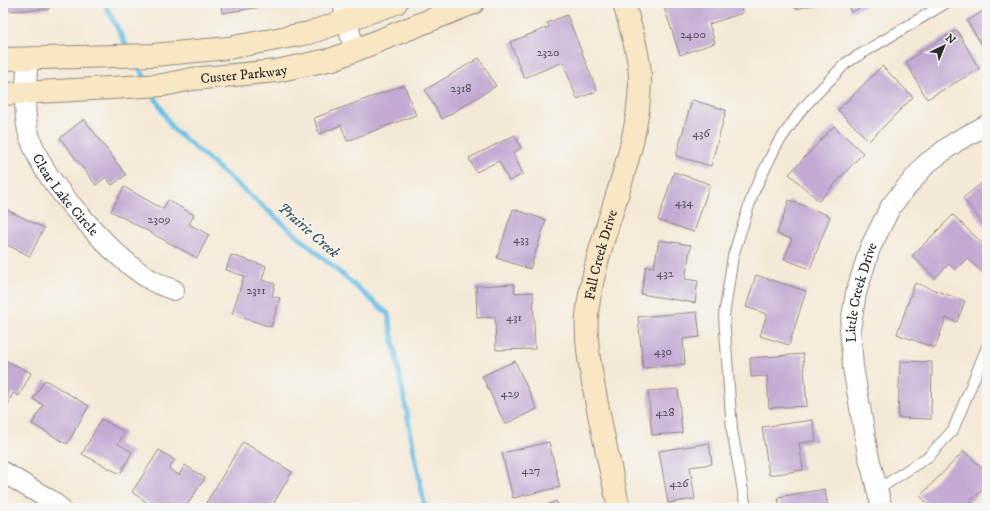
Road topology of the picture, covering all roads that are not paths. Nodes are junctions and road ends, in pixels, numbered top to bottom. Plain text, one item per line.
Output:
1 (396, 3) edge
2 (473, 3) edge
3 (624, 3) edge
4 (946, 3) edge
5 (345, 12) edge
6 (354, 50) junction
7 (3, 59) edge
8 (28, 59) junction
9 (25, 93) junction
10 (3, 94) edge
11 (987, 125) edge
12 (174, 290) dead end
13 (987, 347) edge
14 (3, 472) edge
15 (880, 499) edge
16 (60, 508) edge
17 (619, 508) edge
18 (746, 508) edge

1 - 5 street, Custer Parkway
2 - 6 street, Custer Parkway
3 - 17 street, Fall Creek Drive
4 - 18 lane
5 - 6 street
5 - 8 street, Custer Parkway
6 - 9 street, Custer Parkway
7 - 8 street, Custer Parkway
8 - 9 street, Clear Lake Circle
9 - 10 street, Custer Parkway
9 - 12 street, Clear Lake Circle
11 - 15 street, Little Creek Drive
13 - 15 lane
14 - 16 street

